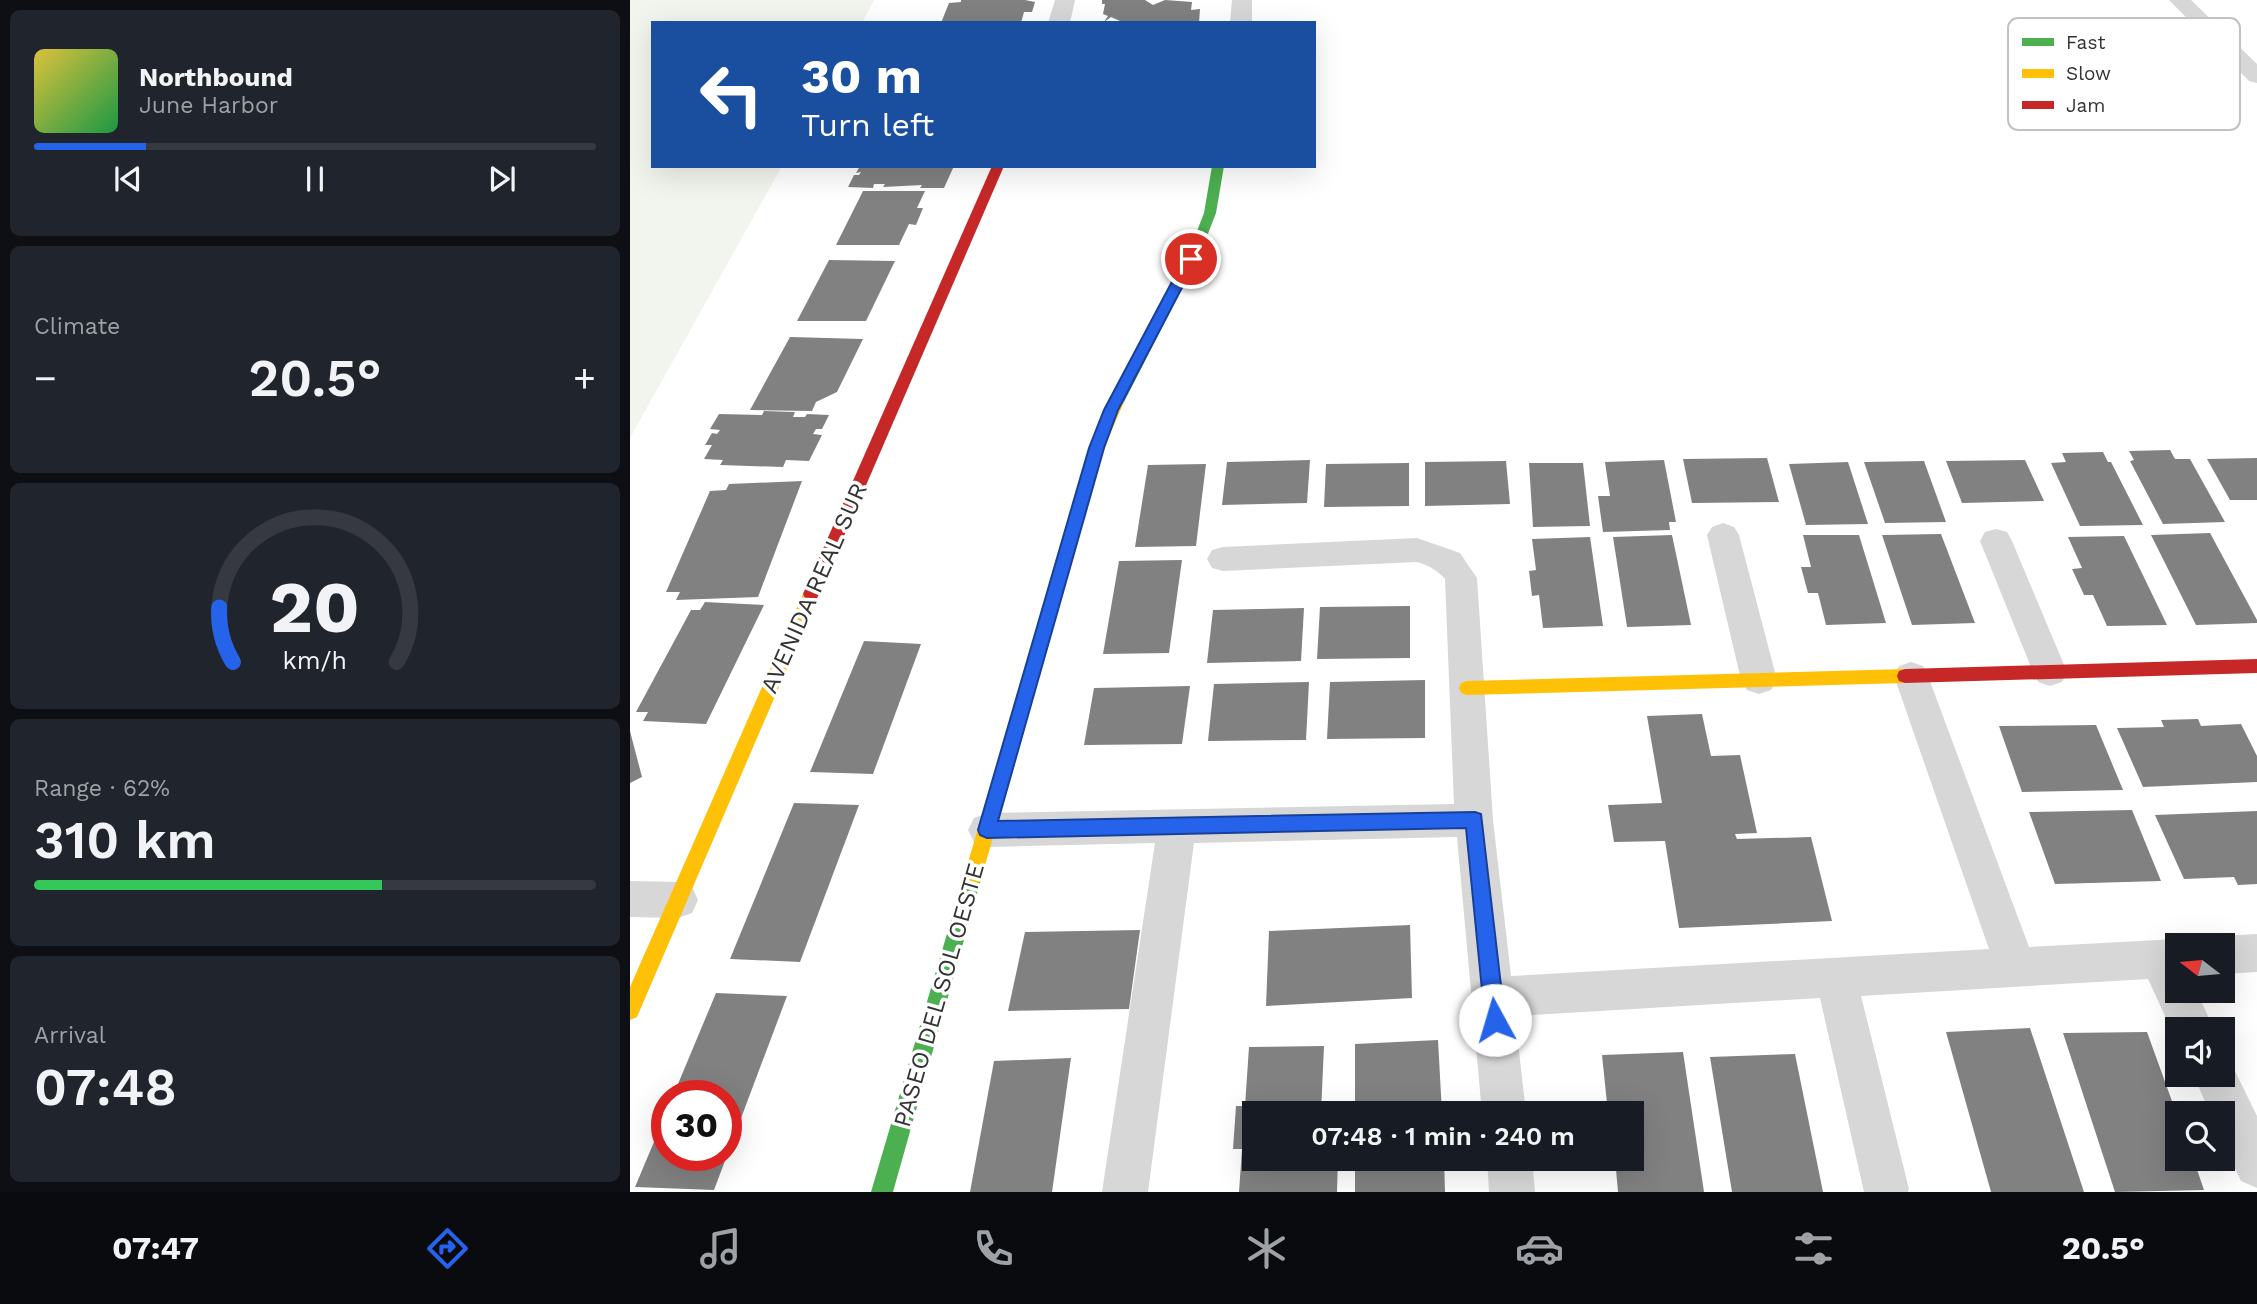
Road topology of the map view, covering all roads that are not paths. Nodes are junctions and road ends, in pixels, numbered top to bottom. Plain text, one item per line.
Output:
1 (1065, 0) edge
2 (1242, 0) edge
3 (2179, 0) edge
4 (2197, 18) edge
5 (1060, 21) edge
6 (1241, 21) edge
7 (2240, 59) edge
8 (2257, 76) edge
9 (997, 168) edge
10 (1218, 168) edge
11 (1723, 535) dead end
12 (1996, 541) dead end
13 (1223, 559) dead end
14 (2257, 666) edge
15 (2050, 672) junction
16 (1911, 676) junction
17 (1759, 680) junction
18 (1467, 688) junction
19 (1475, 820) junction
20 (1177, 827) junction
21 (987, 830) junction
22 (630, 900) edge
23 (678, 900) junction
24 (2257, 953) edge
25 (2235, 954) edge
26 (2165, 958) edge
27 (2016, 967) junction
28 (1836, 977) junction
29 (1492, 997) junction
30 (630, 1010) edge
31 (2220, 1087) edge
32 (1503, 1101) edge
33 (2257, 1165) edge
34 (1510, 1171) edge
35 (1886, 1189) dead end
36 (882, 1192) edge
37 (1125, 1192) edge
38 (1512, 1192) edge

1 - 5 street
2 - 6 street
3 - 4 street
7 - 8 street
9 - 23 street, AVENIDA REAL SUR
10 - 21 street, PASEO DEL SOL OESTE
11 - 17 street
12 - 15 street
13 - 18 street
14 - 15 street
15 - 16 street
16 - 17 street
16 - 27 street
17 - 18 street
18 - 19 street
19 - 20 street
19 - 29 street
20 - 21 street
20 - 37 street
21 - 36 street, PASEO DEL SOL OESTE
22 - 23 street
23 - 30 street, AVENIDA REAL SUR
24 - 25 street
26 - 27 street
27 - 28 street
28 - 29 street
28 - 35 street
29 - 32 street
31 - 33 street
34 - 38 street

